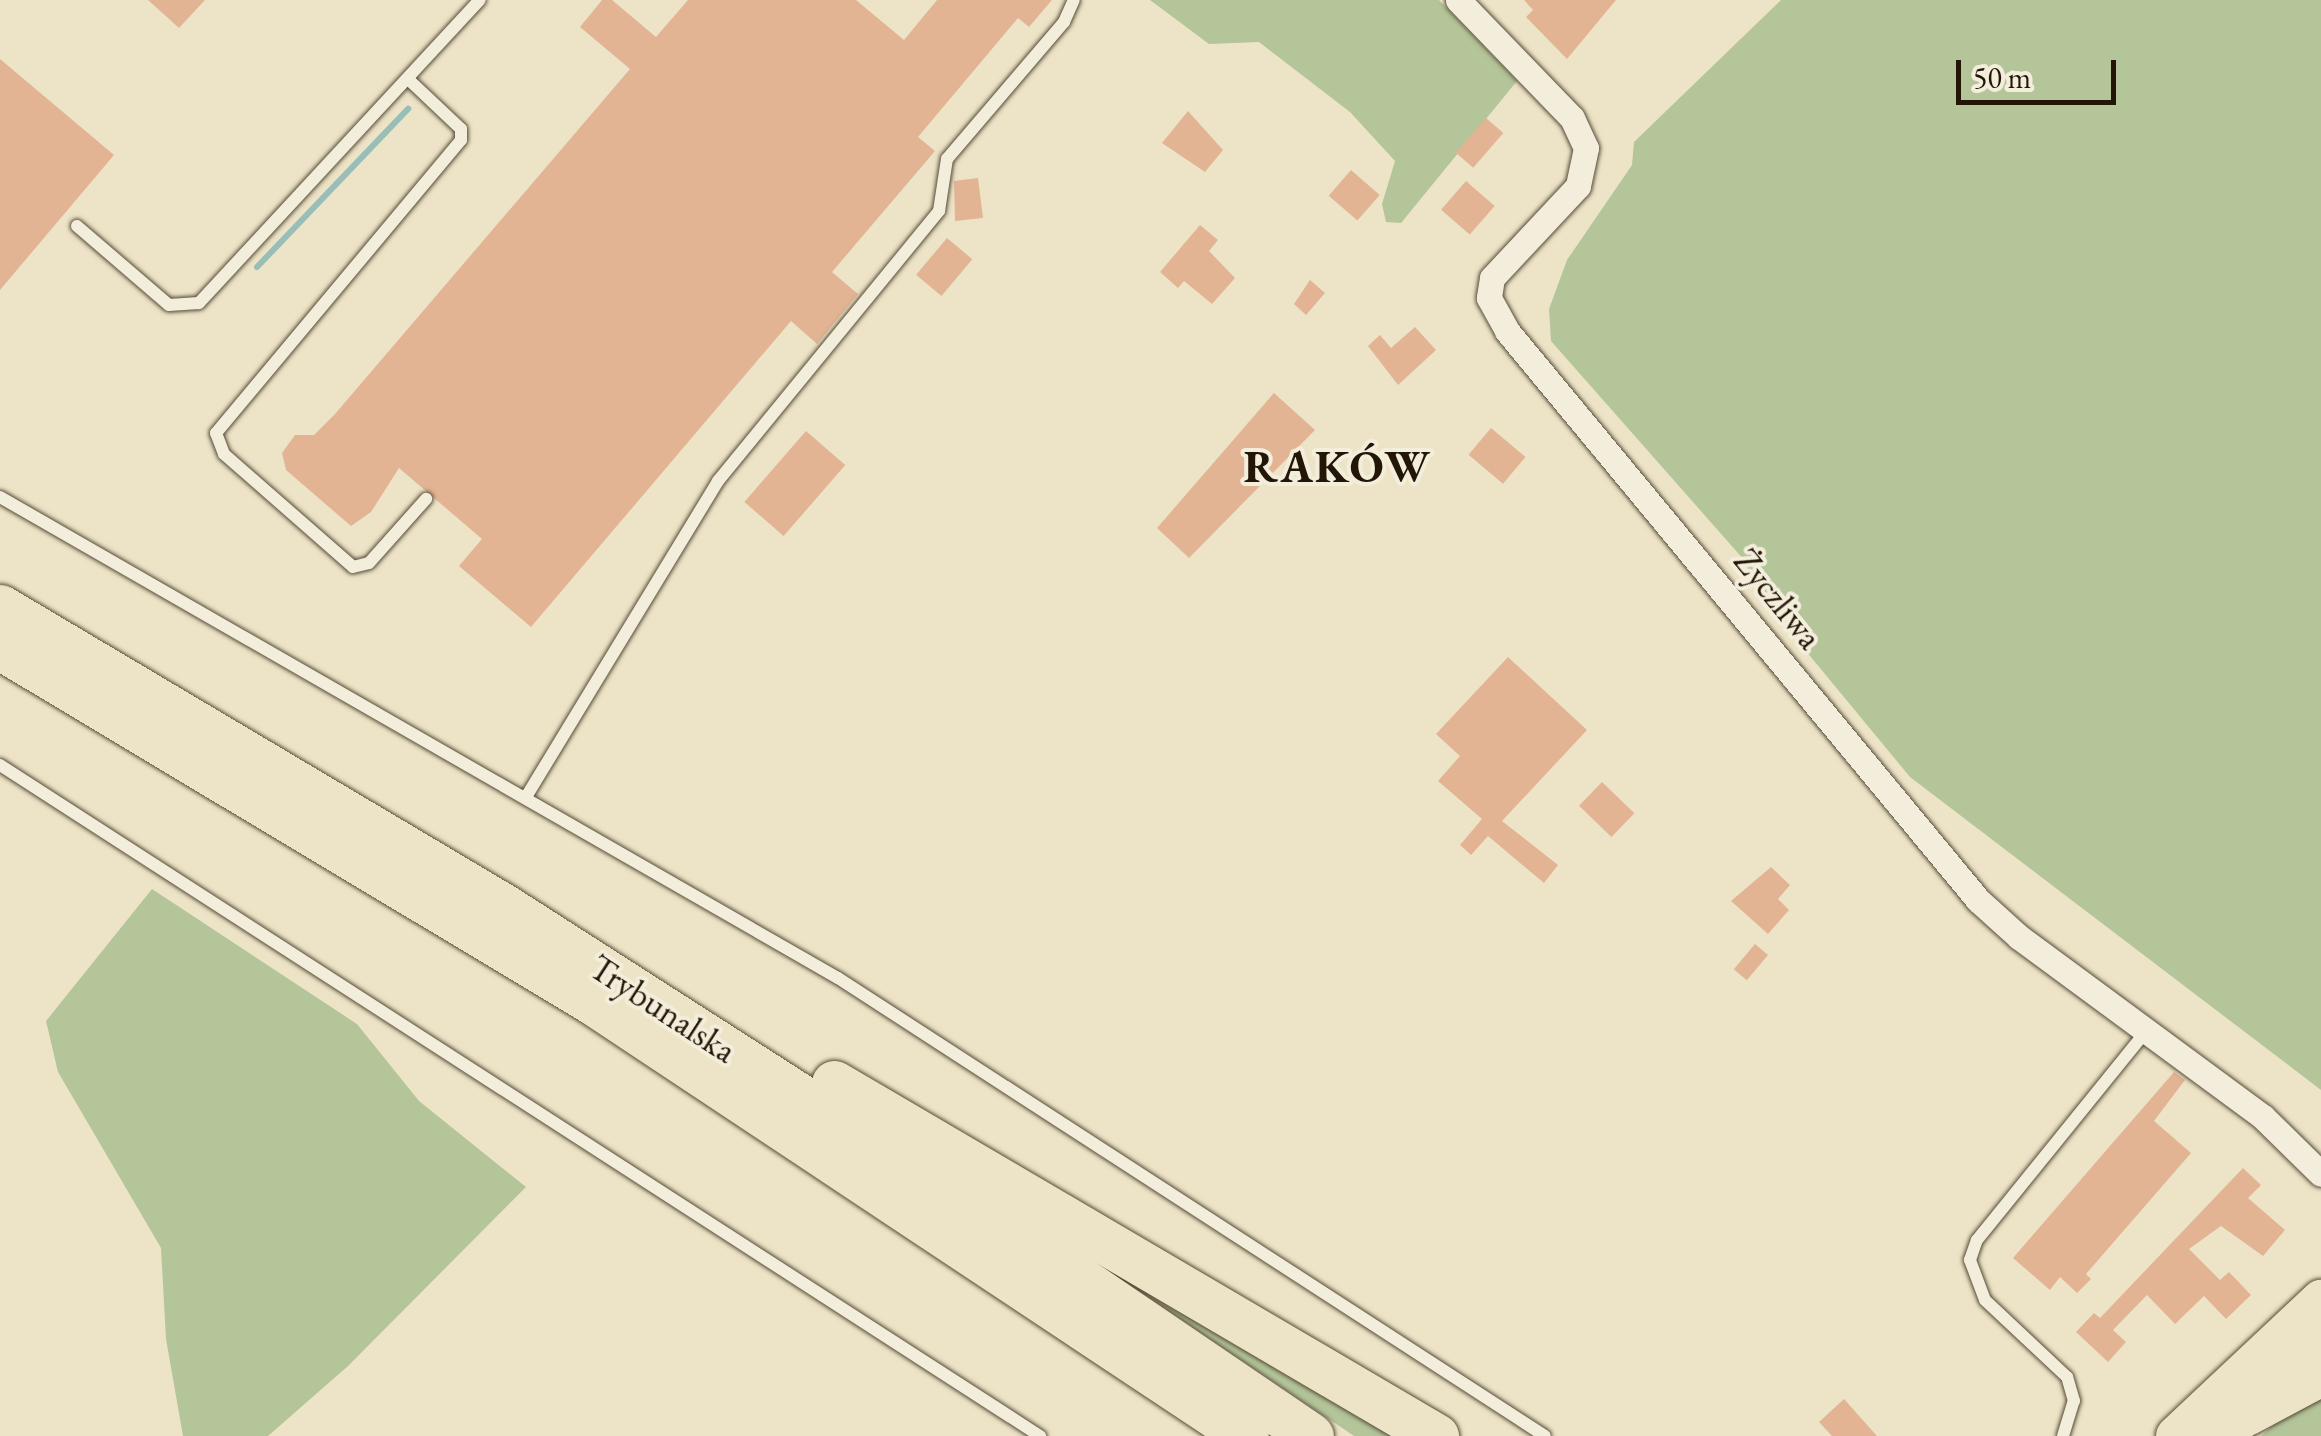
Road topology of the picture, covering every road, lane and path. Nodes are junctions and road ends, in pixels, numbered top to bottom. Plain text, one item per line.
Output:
1 (480, 0) edge
2 (1074, 0) edge
3 (1458, 0) edge
4 (408, 79) junction
5 (77, 226) dead end
6 (0, 497) edge
7 (426, 499) dead end
8 (0, 606) edge
9 (0, 648) edge
10 (0, 765) edge
11 (526, 797) junction
12 (505, 908) junction
13 (2146, 1031) junction
14 (2321, 1174) edge
15 (2321, 1300) edge
16 (2321, 1344) edge
17 (2321, 1373) edge
18 (2235, 1425) edge
19 (1040, 1436) edge
20 (1246, 1436) edge
21 (1311, 1436) edge
22 (1436, 1436) edge
23 (1544, 1436) edge
24 (2063, 1436) edge
25 (2176, 1436) edge

1 - 4 lane
2 - 11 lane
3 - 13 street, Życzliwa
4 - 5 lane
4 - 7 lane
6 - 11 lane
8 - 12 highway, Trybunalska
9 - 20 highway, Trybunalska
10 - 19 lane
11 - 23 lane
12 - 21 highway, Trybunalska
12 - 22 highway
13 - 14 street, Życzliwa
13 - 24 lane
15 - 25 main road
16 - 18 main road
17 - 18 highway

